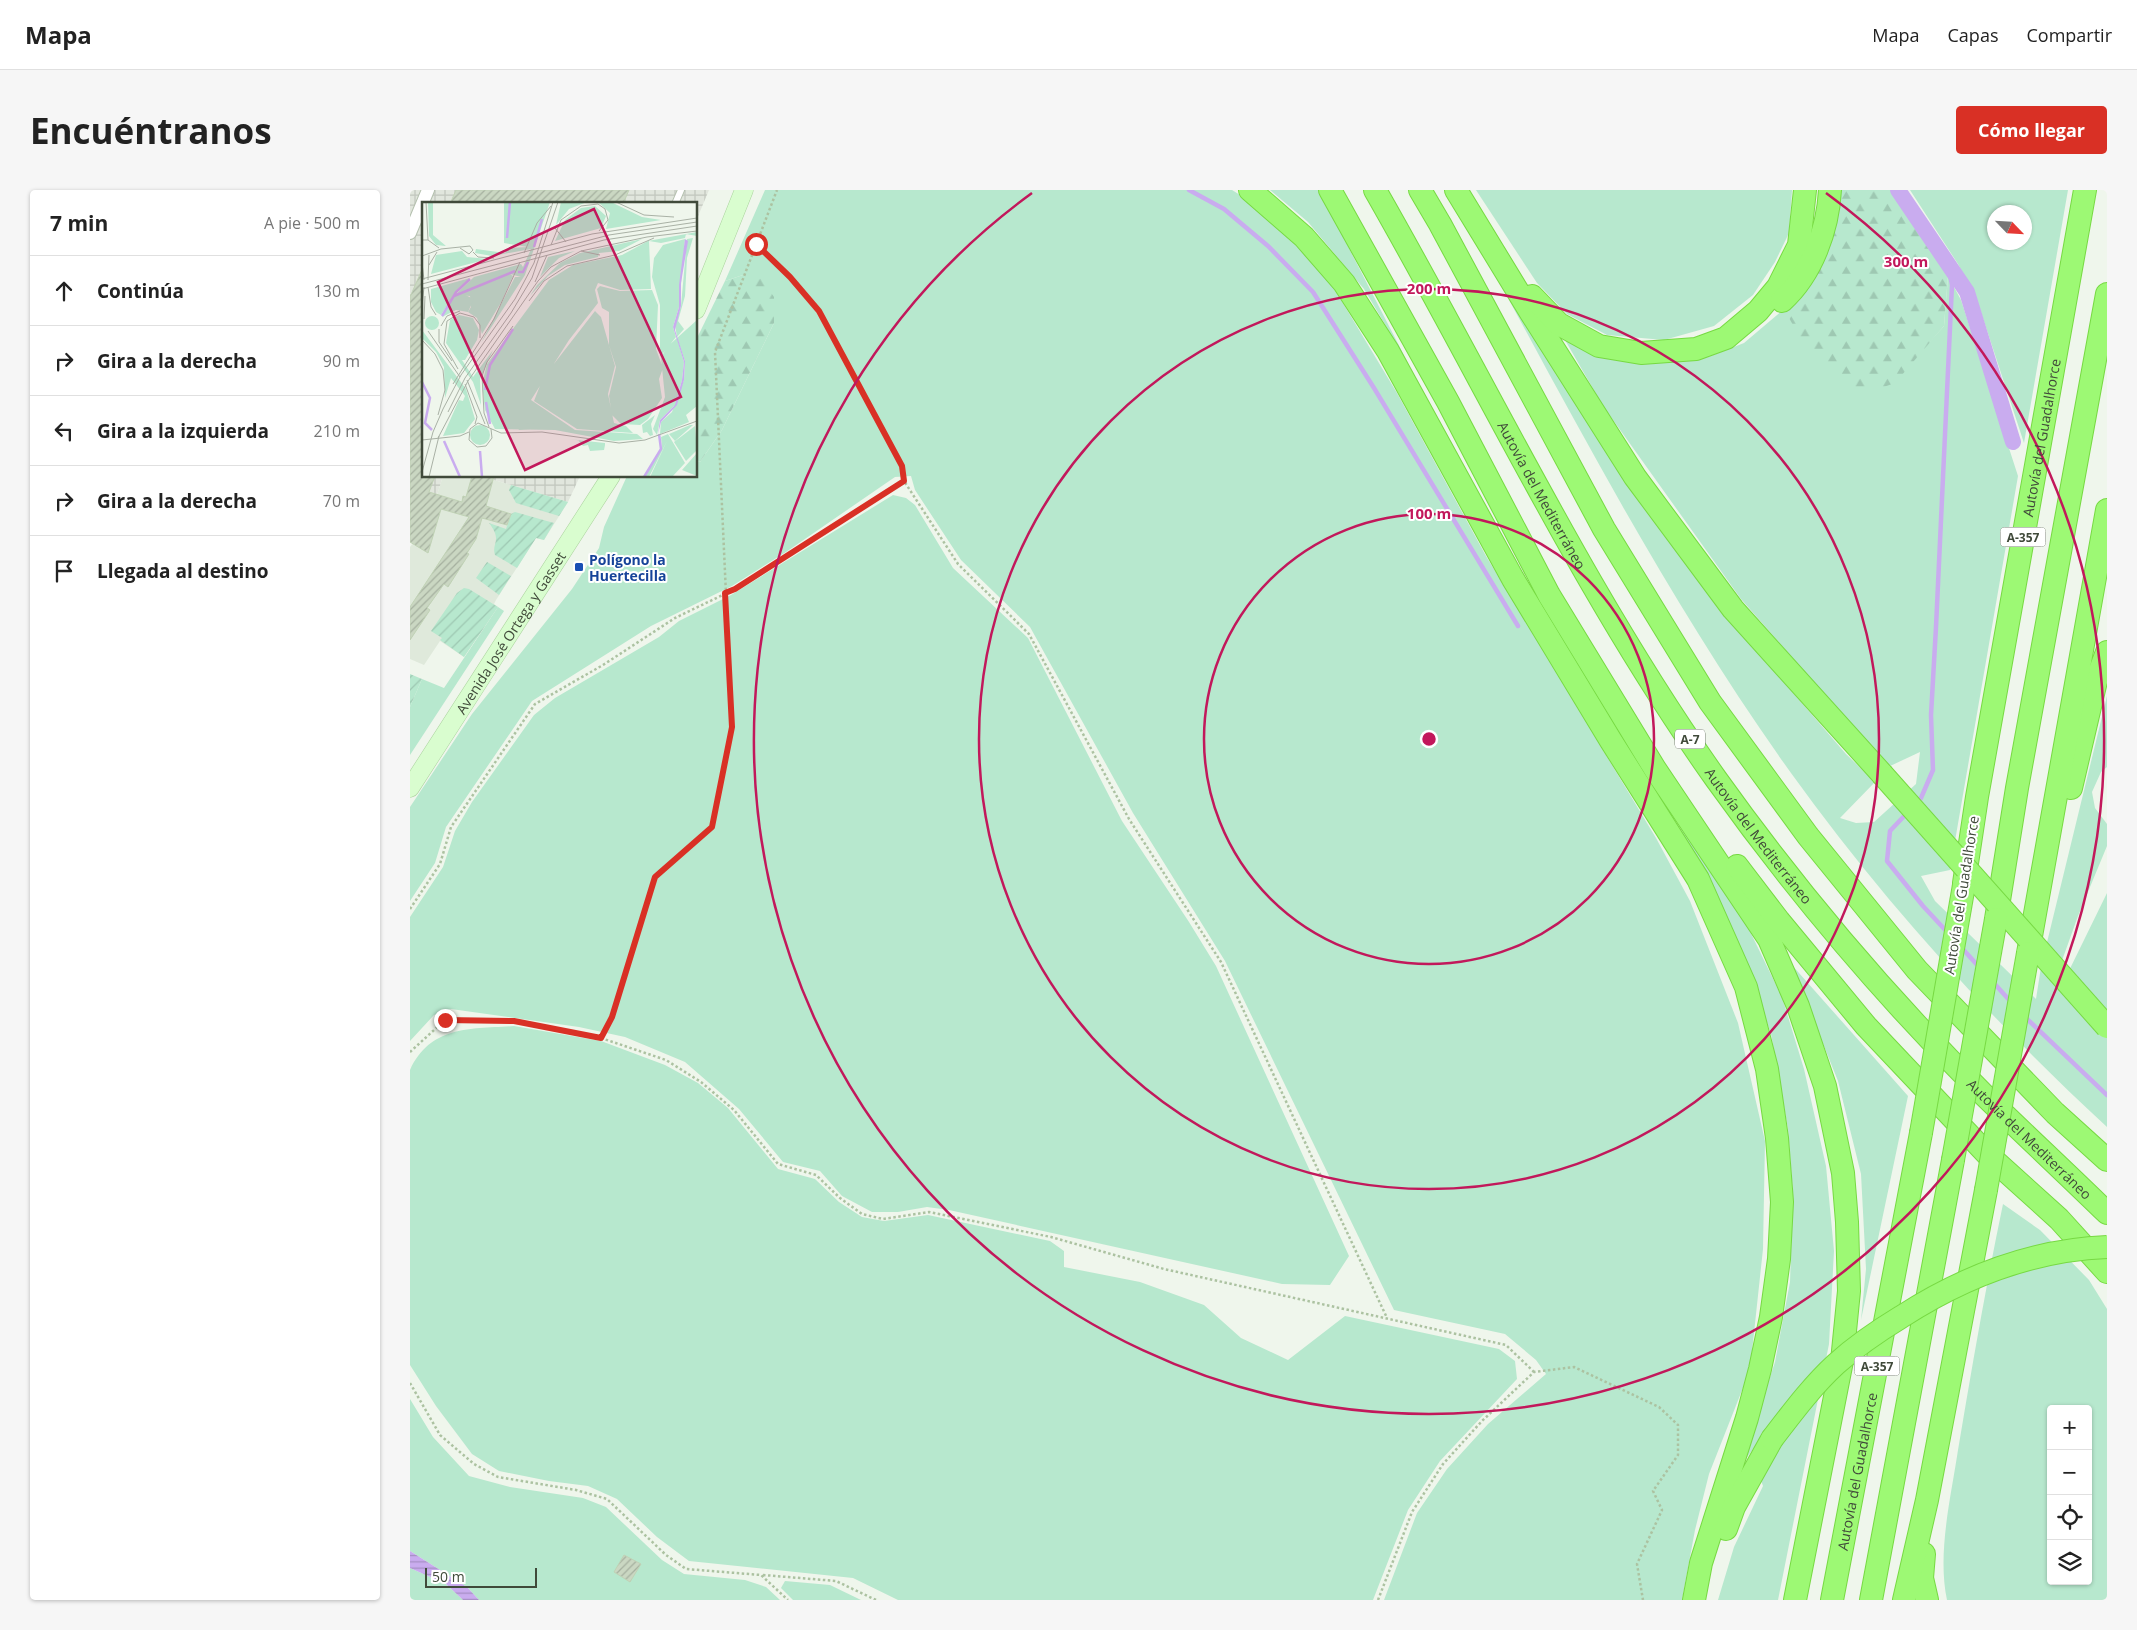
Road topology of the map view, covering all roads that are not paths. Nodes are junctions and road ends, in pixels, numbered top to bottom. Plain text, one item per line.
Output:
1 (428, 190) edge
2 (680, 190) edge
3 (744, 190) edge
4 (1250, 190) edge
5 (1330, 190) edge
6 (1375, 190) edge
7 (1420, 190) edge
8 (1458, 190) edge
9 (1805, 190) edge
10 (1830, 190) edge
11 (2085, 190) edge
12 (423, 202) edge
13 (676, 202) edge
14 (422, 204) edge
15 (410, 233) edge
16 (2107, 294) edge
17 (698, 305) edge
18 (1726, 338) junction
19 (610, 478) edge
20 (2107, 510) edge
21 (2107, 652) edge
22 (1618, 707) junction
23 (410, 788) edge
24 (2044, 862) junction
25 (2107, 1027) edge
26 (2107, 1160) edge
27 (2107, 1213) edge
28 (2107, 1247) edge
29 (2107, 1272) edge
30 (1927, 1500) junction
31 (1694, 1600) edge
32 (1702, 1600) edge
33 (1796, 1600) edge
34 (1832, 1600) edge
35 (1871, 1600) edge
36 (1904, 1600) edge
37 (1927, 1600) edge

1 - 12 street
2 - 13 lane
3 - 17 main road
4 - 31 highway
5 - 22 highway
6 - 27 highway, Autovía del Mediterráneo / A-7
7 - 26 highway, A-7
8 - 18 highway
8 - 25 highway, bridge
9 - 18 highway
10 - 18 highway
11 - 34 highway, Autovía del Guadalhorce / A-357, bridge
14 - 15 street
16 - 35 highway, A-357, bridge
19 - 23 main road, Avenida José Ortega y Gasset
20 - 24 highway
21 - 24 highway
22 - 29 highway
22 - 33 highway
24 - 30 highway, bridge
28 - 32 highway, bridge
30 - 36 highway
30 - 37 highway

